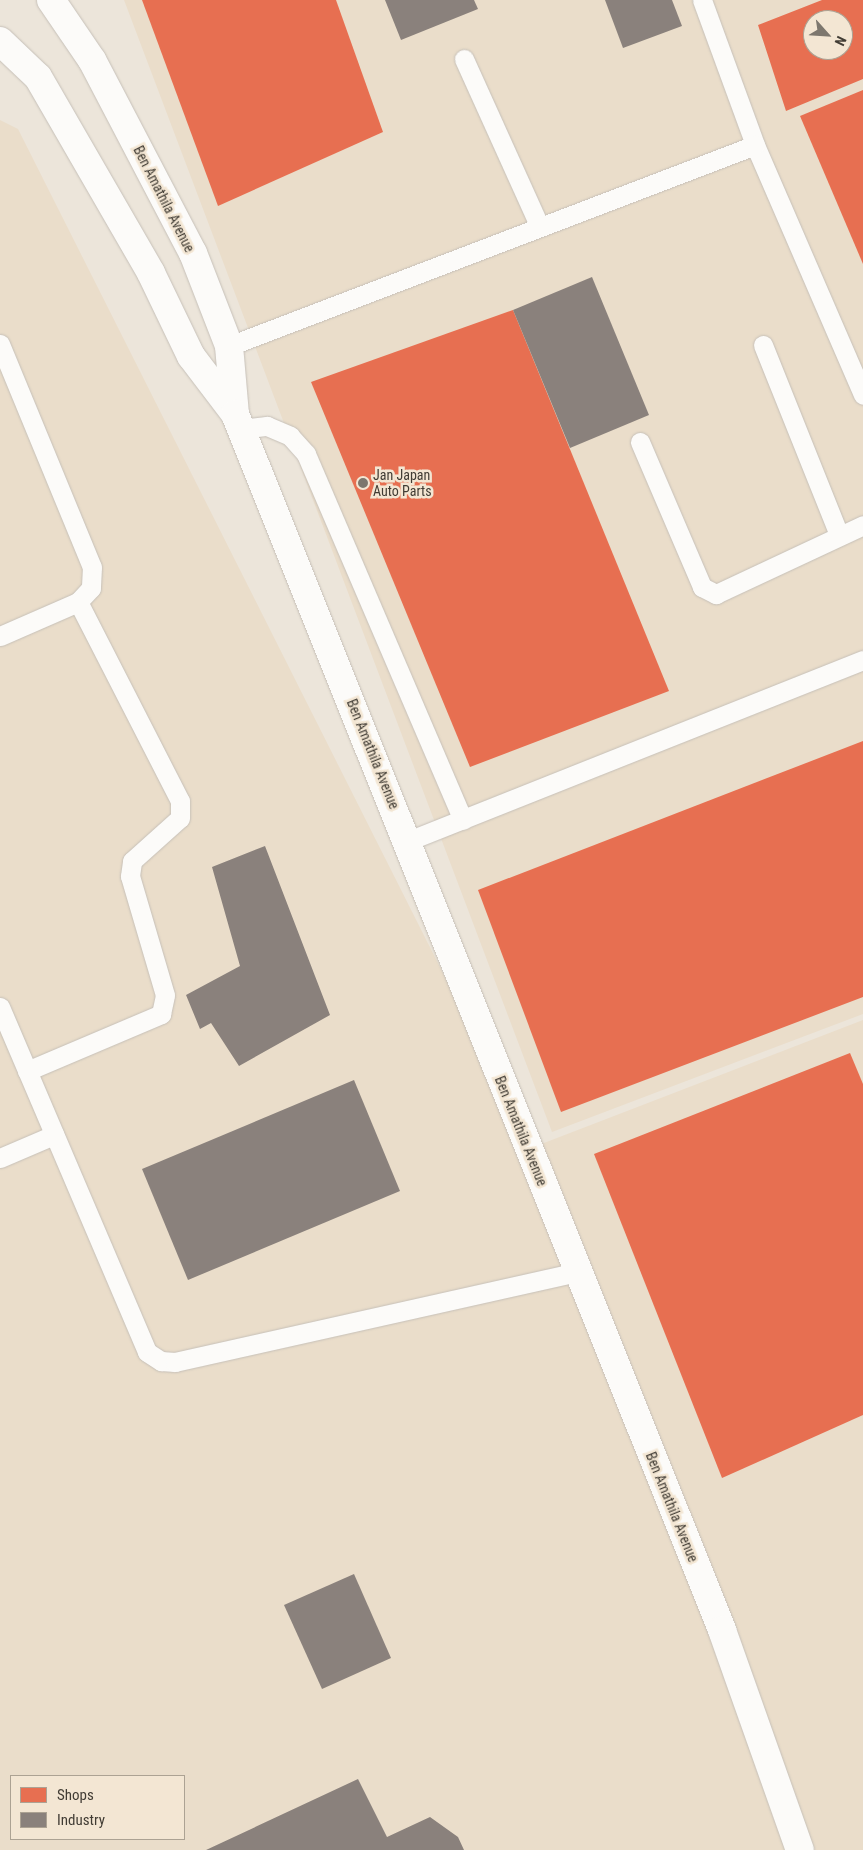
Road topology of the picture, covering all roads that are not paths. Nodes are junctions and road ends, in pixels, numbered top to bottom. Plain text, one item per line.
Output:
1 (52, 0) edge
2 (702, 0) edge
3 (0, 41) edge
4 (464, 59) dead end
5 (755, 145) junction
6 (540, 228) junction
7 (0, 344) edge
8 (763, 345) dead end
9 (230, 346) junction
10 (863, 396) edge
11 (238, 422) junction
12 (640, 442) dead end
13 (863, 525) edge
14 (839, 535) junction
15 (78, 602) junction
16 (0, 636) edge
17 (863, 660) edge
18 (462, 820) junction
19 (408, 841) junction
20 (0, 1007) edge
21 (27, 1071) junction
22 (54, 1134) junction
23 (0, 1158) edge
24 (578, 1272) junction
25 (800, 1850) edge

1 - 9 street, Ben Amathila Avenue
2 - 5 lane
3 - 11 street, Ben Amathila Avenue
4 - 6 lane
5 - 6 lane
5 - 10 lane
6 - 9 lane
7 - 15 lane
8 - 14 lane
9 - 11 street, Ben Amathila Avenue
11 - 18 lane
11 - 19 street, Ben Amathila Avenue
12 - 14 lane
13 - 14 lane
15 - 16 lane
15 - 21 lane
17 - 18 lane
18 - 19 lane
19 - 24 street, Ben Amathila Avenue
20 - 21 lane
21 - 22 lane
22 - 23 lane
22 - 24 lane
24 - 25 street, Ben Amathila Avenue

